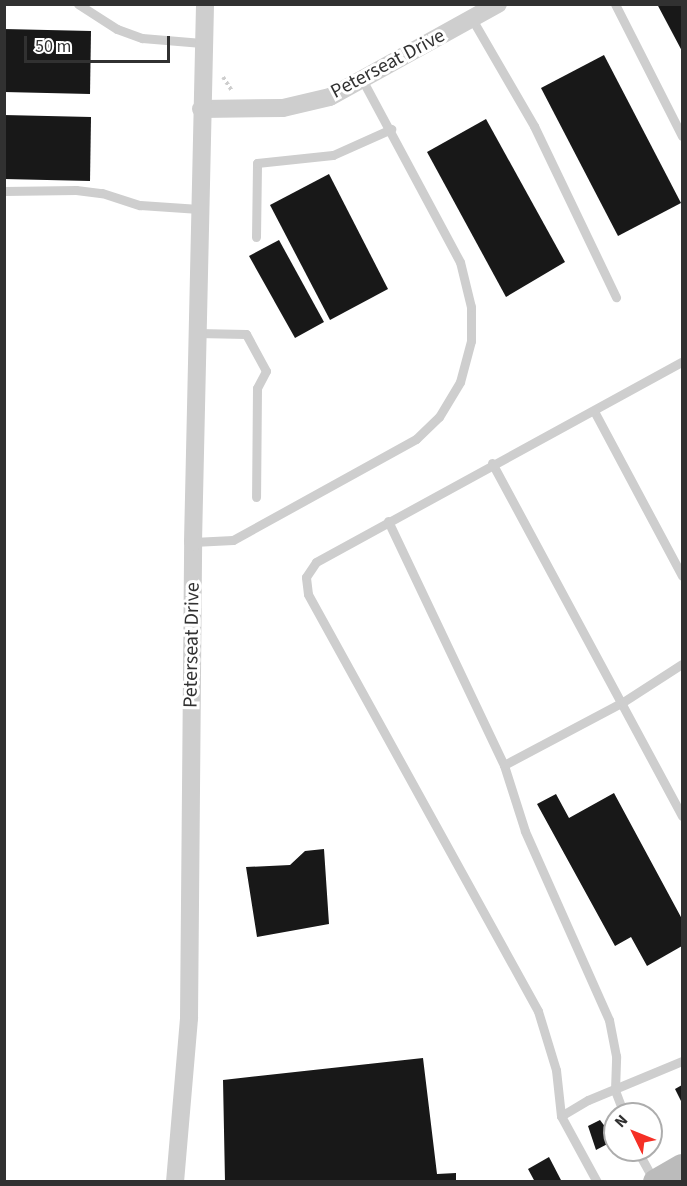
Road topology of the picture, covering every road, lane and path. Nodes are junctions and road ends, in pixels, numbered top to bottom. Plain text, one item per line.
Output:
1 (78, 4) edge
2 (205, 4) edge
3 (498, 4) edge
4 (615, 4) edge
5 (472, 19) junction
6 (202, 43) junction
7 (224, 68) dead end
8 (363, 81) junction
9 (237, 95) dead end
10 (201, 109) junction
11 (391, 129) junction
12 (682, 136) edge
13 (4, 191) edge
14 (199, 210) junction
15 (256, 237) dead end
16 (616, 297) dead end
17 (196, 333) junction
18 (682, 362) edge
19 (594, 411) junction
20 (492, 463) junction
21 (256, 497) dead end
22 (388, 521) junction
23 (193, 542) junction
24 (682, 576) edge
25 (682, 664) edge
26 (623, 702) junction
27 (504, 765) junction
28 (682, 816) edge
29 (682, 1061) edge
30 (615, 1090) junction
31 (620, 1102) edge
32 (561, 1116) junction
33 (645, 1162) edge
34 (682, 1167) edge
35 (175, 1182) edge
36 (597, 1182) edge
37 (656, 1182) edge

1 - 6 lane
2 - 6 street, Peterseat Drive
3 - 5 street, Peterseat Drive
4 - 12 lane
5 - 8 street, Peterseat Drive
5 - 16 lane
6 - 10 street, Peterseat Drive
7 - 9 path
8 - 10 street, Peterseat Drive
8 - 11 lane
10 - 14 street, Peterseat Drive
11 - 15 lane
11 - 23 lane
13 - 14 lane
14 - 17 street, Peterseat Drive
17 - 21 lane
17 - 23 street, Peterseat Drive
18 - 19 lane
19 - 20 lane
19 - 24 lane
20 - 22 lane
20 - 26 lane
22 - 27 lane
22 - 32 lane
23 - 35 street, Peterseat Drive
25 - 26 lane
26 - 27 lane
26 - 28 lane
27 - 30 lane
29 - 30 lane
30 - 31 lane
30 - 32 lane
32 - 36 lane
33 - 37 lane
34 - 37 street

